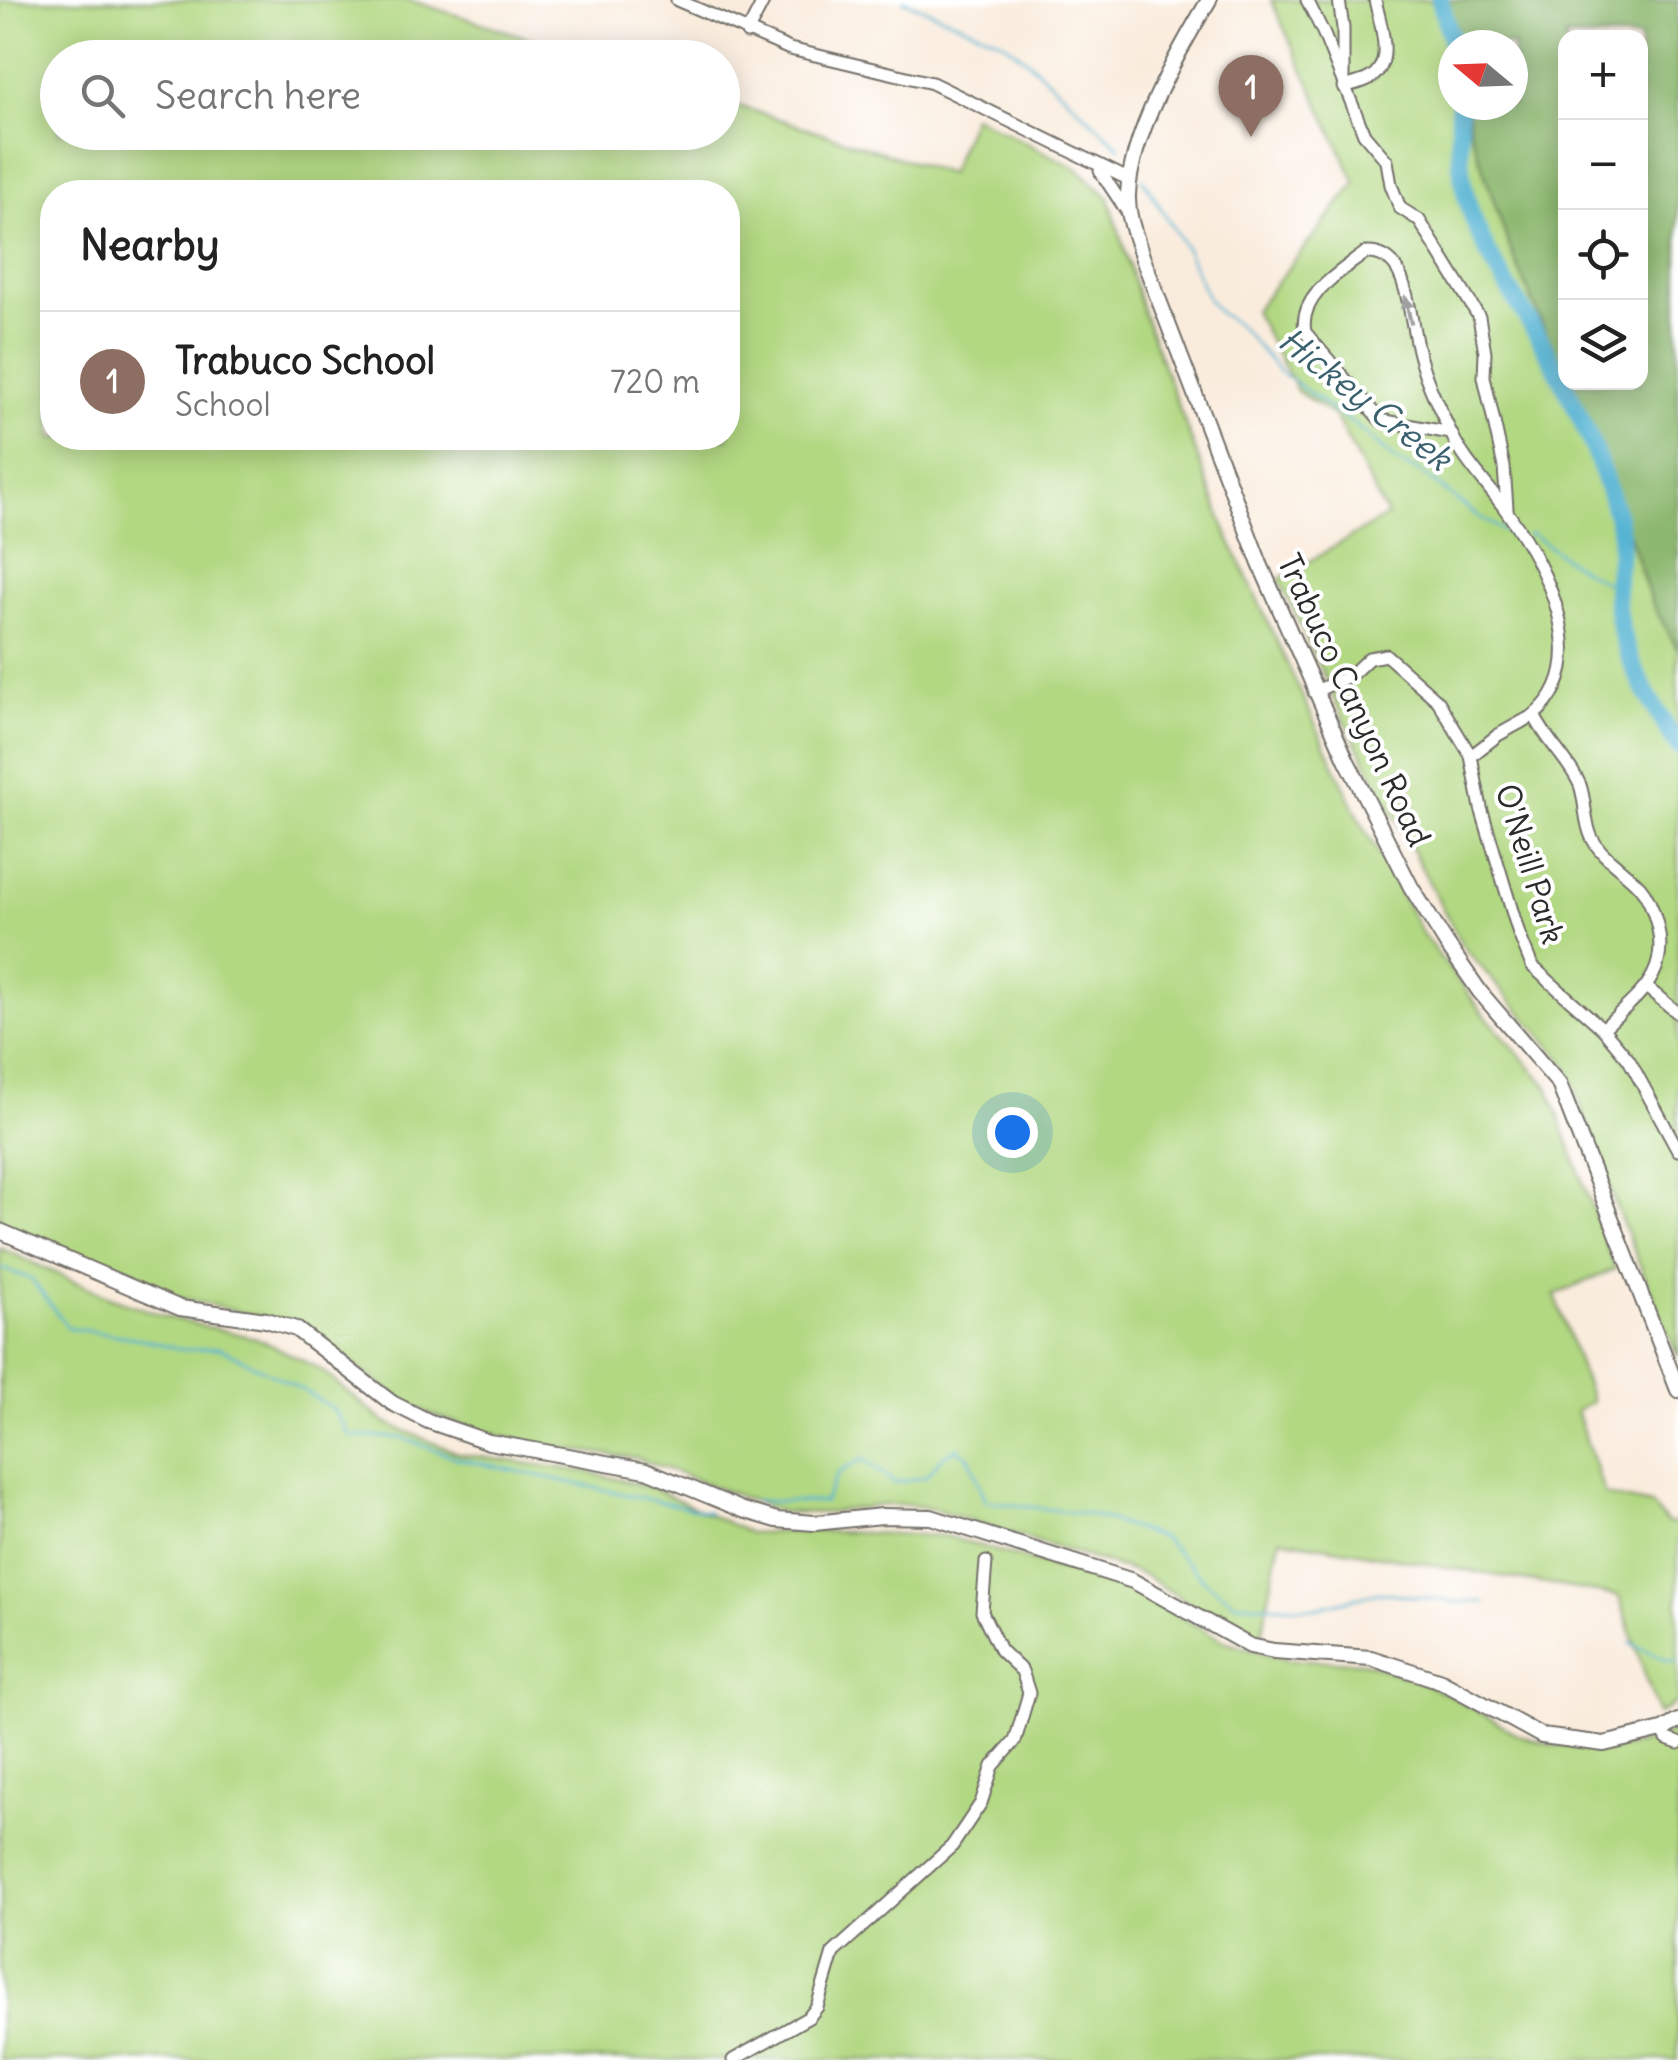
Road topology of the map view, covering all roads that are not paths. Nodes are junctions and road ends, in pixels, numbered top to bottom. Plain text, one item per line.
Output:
1 (678, 0) edge
2 (764, 0) edge
3 (1209, 0) edge
4 (1307, 0) edge
5 (1339, 0) edge
6 (1375, 0) edge
7 (746, 33) junction
8 (1343, 87) junction
9 (1094, 164) junction
10 (1130, 180) junction
11 (1130, 218) junction
12 (1451, 433) junction
13 (1508, 512) junction
14 (1314, 692) junction
15 (1534, 715) junction
16 (1472, 756) junction
17 (1646, 987) junction
18 (1678, 1013) edge
19 (1604, 1030) junction
20 (1678, 1150) edge
21 (0, 1231) edge
22 (1678, 1390) edge
23 (986, 1562) dead end
24 (1678, 1721) edge
25 (1662, 1730) junction
26 (1678, 1742) edge
27 (733, 2060) edge

1 - 7 street
2 - 7 street
3 - 10 main road, Trabuco Canyon Road
4 - 8 street
5 - 8 street
6 - 8 street
7 - 9 street
8 - 13 street
9 - 10 street
9 - 11 street
10 - 11 main road, Trabuco Canyon Road
11 - 14 main road, Trabuco Canyon Road
12 -> 12 street
12 - 13 street
13 - 15 street
14 - 16 street, O'Neill Park
14 - 22 main road, Trabuco Canyon Road
15 - 16 street
15 - 17 street
16 - 19 street, O'Neill Park
17 - 18 street
17 - 19 street
19 - 20 street, O'Neill Park
21 - 25 main road
23 - 27 street
24 - 25 main road
25 - 26 street

